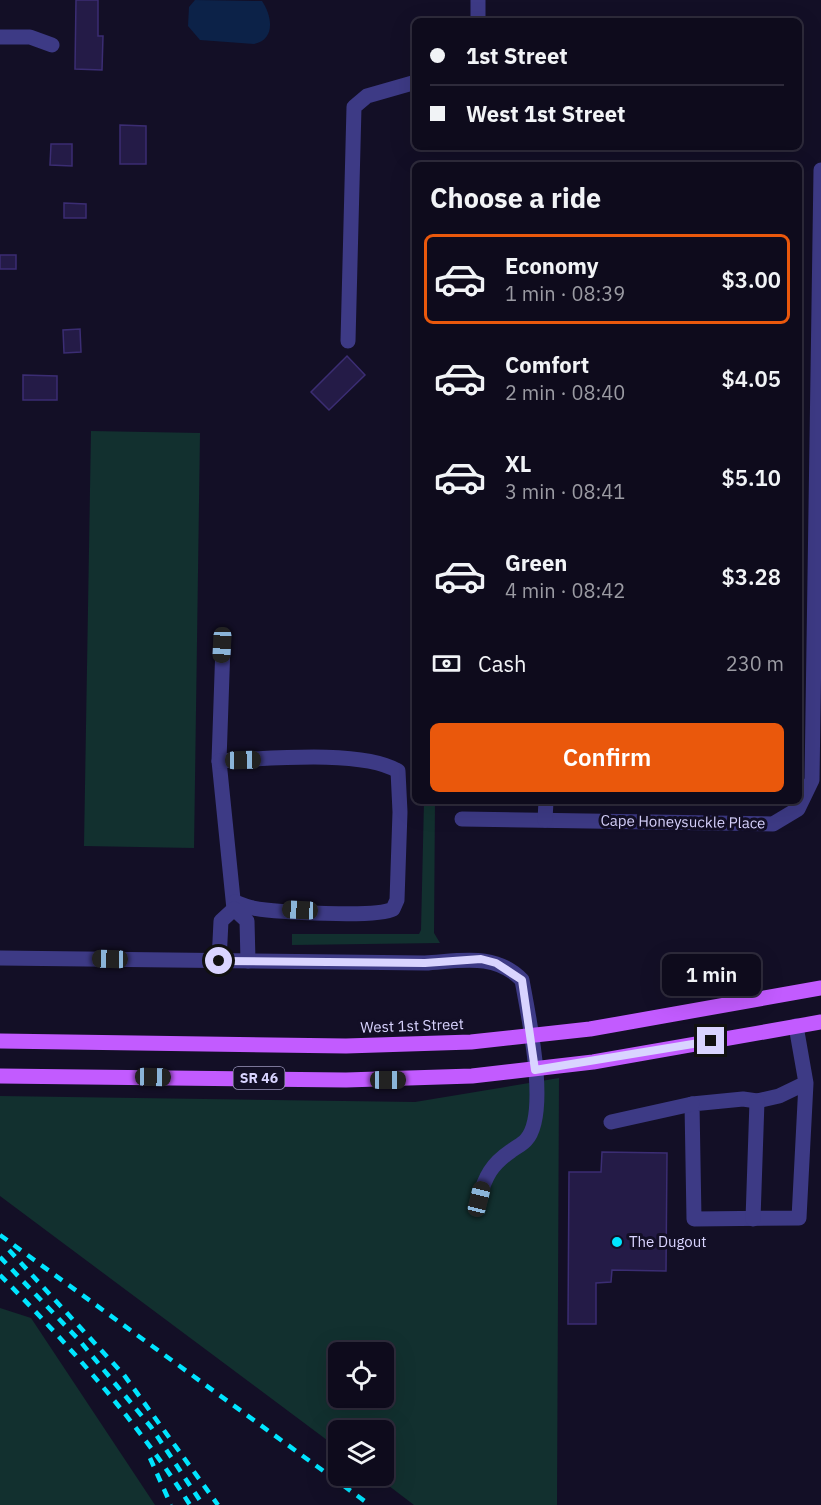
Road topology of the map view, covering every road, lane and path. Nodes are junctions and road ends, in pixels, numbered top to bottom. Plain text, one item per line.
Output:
1 (478, 0) edge
2 (478, 18) edge
3 (0, 37) edge
4 (52, 45) dead end
5 (412, 83) edge
6 (821, 170) edge
7 (348, 341) dead end
8 (811, 602) edge
9 (222, 645) dead end
10 (219, 761) junction
11 (802, 801) edge
12 (546, 804) edge
13 (800, 804) edge
14 (462, 819) dead end
15 (545, 820) junction
16 (234, 905) junction
17 (0, 958) edge
18 (219, 961) junction
19 (248, 961) junction
20 (821, 988) edge
21 (821, 1022) edge
22 (796, 1026) junction
23 (532, 1037) junction
24 (0, 1041) edge
25 (535, 1070) junction
26 (0, 1076) edge
27 (806, 1083) junction
28 (758, 1101) junction
29 (692, 1104) junction
30 (611, 1122) dead end
31 (479, 1199) dead end
32 (753, 1219) junction

1 - 2 street
3 - 4 street
5 - 7 street
6 - 8 street, Cape Honeysuckle Place
8 - 11 street, Cape Honeysuckle Place
9 - 10 street
10 - 16 street
10 - 16 street
12 - 15 street
13 - 15 street, Cape Honeysuckle Place
14 - 15 street, Cape Honeysuckle Place
16 - 18 street
16 - 19 street
17 - 18 street
18 - 19 street
19 - 23 street
20 - 23 main road, West 1st Street / SR 46
21 - 22 main road, SR 46
22 - 25 main road, SR 46
22 - 27 street
23 - 24 main road, West 1st Street / SR 46
23 - 25 street
25 - 26 main road, SR 46
25 - 31 street
27 - 28 street
27 - 32 street
28 - 29 street
28 - 32 street
29 - 30 street
29 - 32 street

